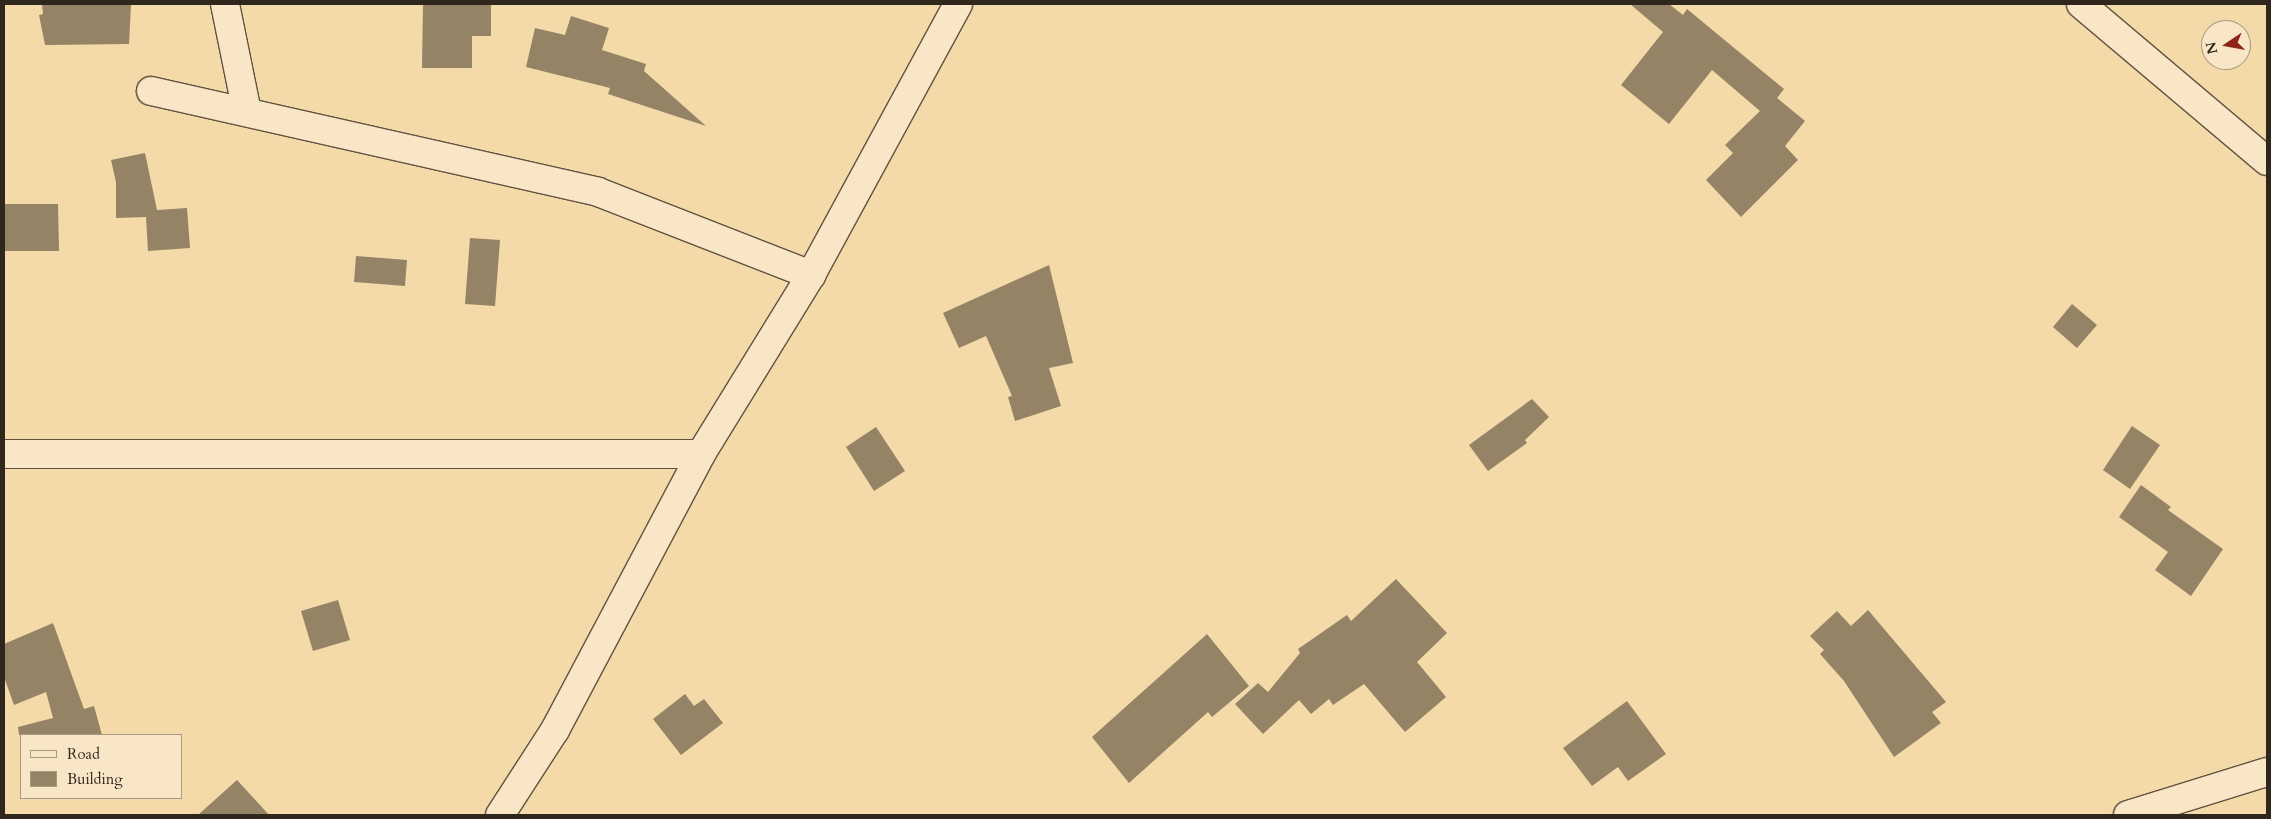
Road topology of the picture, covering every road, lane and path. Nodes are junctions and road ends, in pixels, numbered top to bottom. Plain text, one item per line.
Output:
1 (226, 4) edge
2 (958, 4) edge
3 (2081, 4) edge
4 (151, 90) dead end
5 (247, 112) junction
6 (2267, 161) edge
7 (811, 275) junction
8 (4, 454) edge
9 (701, 454) junction
10 (2267, 772) edge
11 (500, 815) edge
12 (2128, 815) edge

1 - 5 street
2 - 7 street
3 - 6 street
4 - 5 street
5 - 7 street
7 - 9 street
8 - 9 street
9 - 11 street
10 - 12 street

